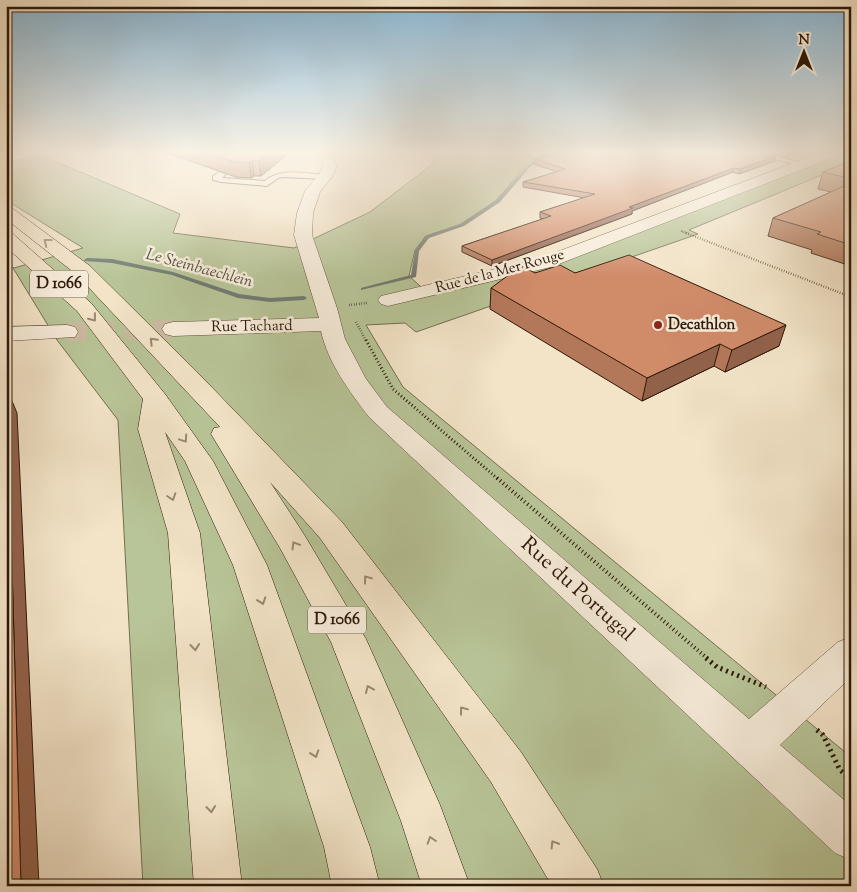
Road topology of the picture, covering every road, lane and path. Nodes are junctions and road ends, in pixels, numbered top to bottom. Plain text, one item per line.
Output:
1 (312, 194) edge
2 (724, 194) edge
3 (6, 211) edge
4 (649, 222) junction
5 (6, 237) edge
6 (851, 297) edge
7 (388, 300) dead end
8 (340, 314) junction
9 (173, 329) tunnel mouth
10 (67, 332) tunnel mouth
11 (6, 334) edge
12 (172, 388) junction
13 (851, 653) edge
14 (790, 707) junction
15 (749, 746) junction
16 (851, 779) edge
17 (851, 837) edge
18 (218, 886) edge
19 (356, 886) edge
20 (446, 886) edge
21 (580, 886) edge

1 - 8 street, Rue du Portugal
2 - 4 street, Rue de la Mer Rouge
12 -> 3 highway, D 1066
4 - 6 path
4 - 7 street, Rue de la Mer Rouge
5 -> 12 highway, D 1066
8 - 9 street, Rue Tachard
8 - 14 path
8 - 15 street, Rue du Portugal
10 - 11 street
12 -> 18 highway
12 -> 19 highway, D 1066
20 -> 12 highway, D 1066
21 -> 12 highway
13 - 14 street
14 - 15 street
14 - 16 path
15 - 17 street, Rue du Portugal

